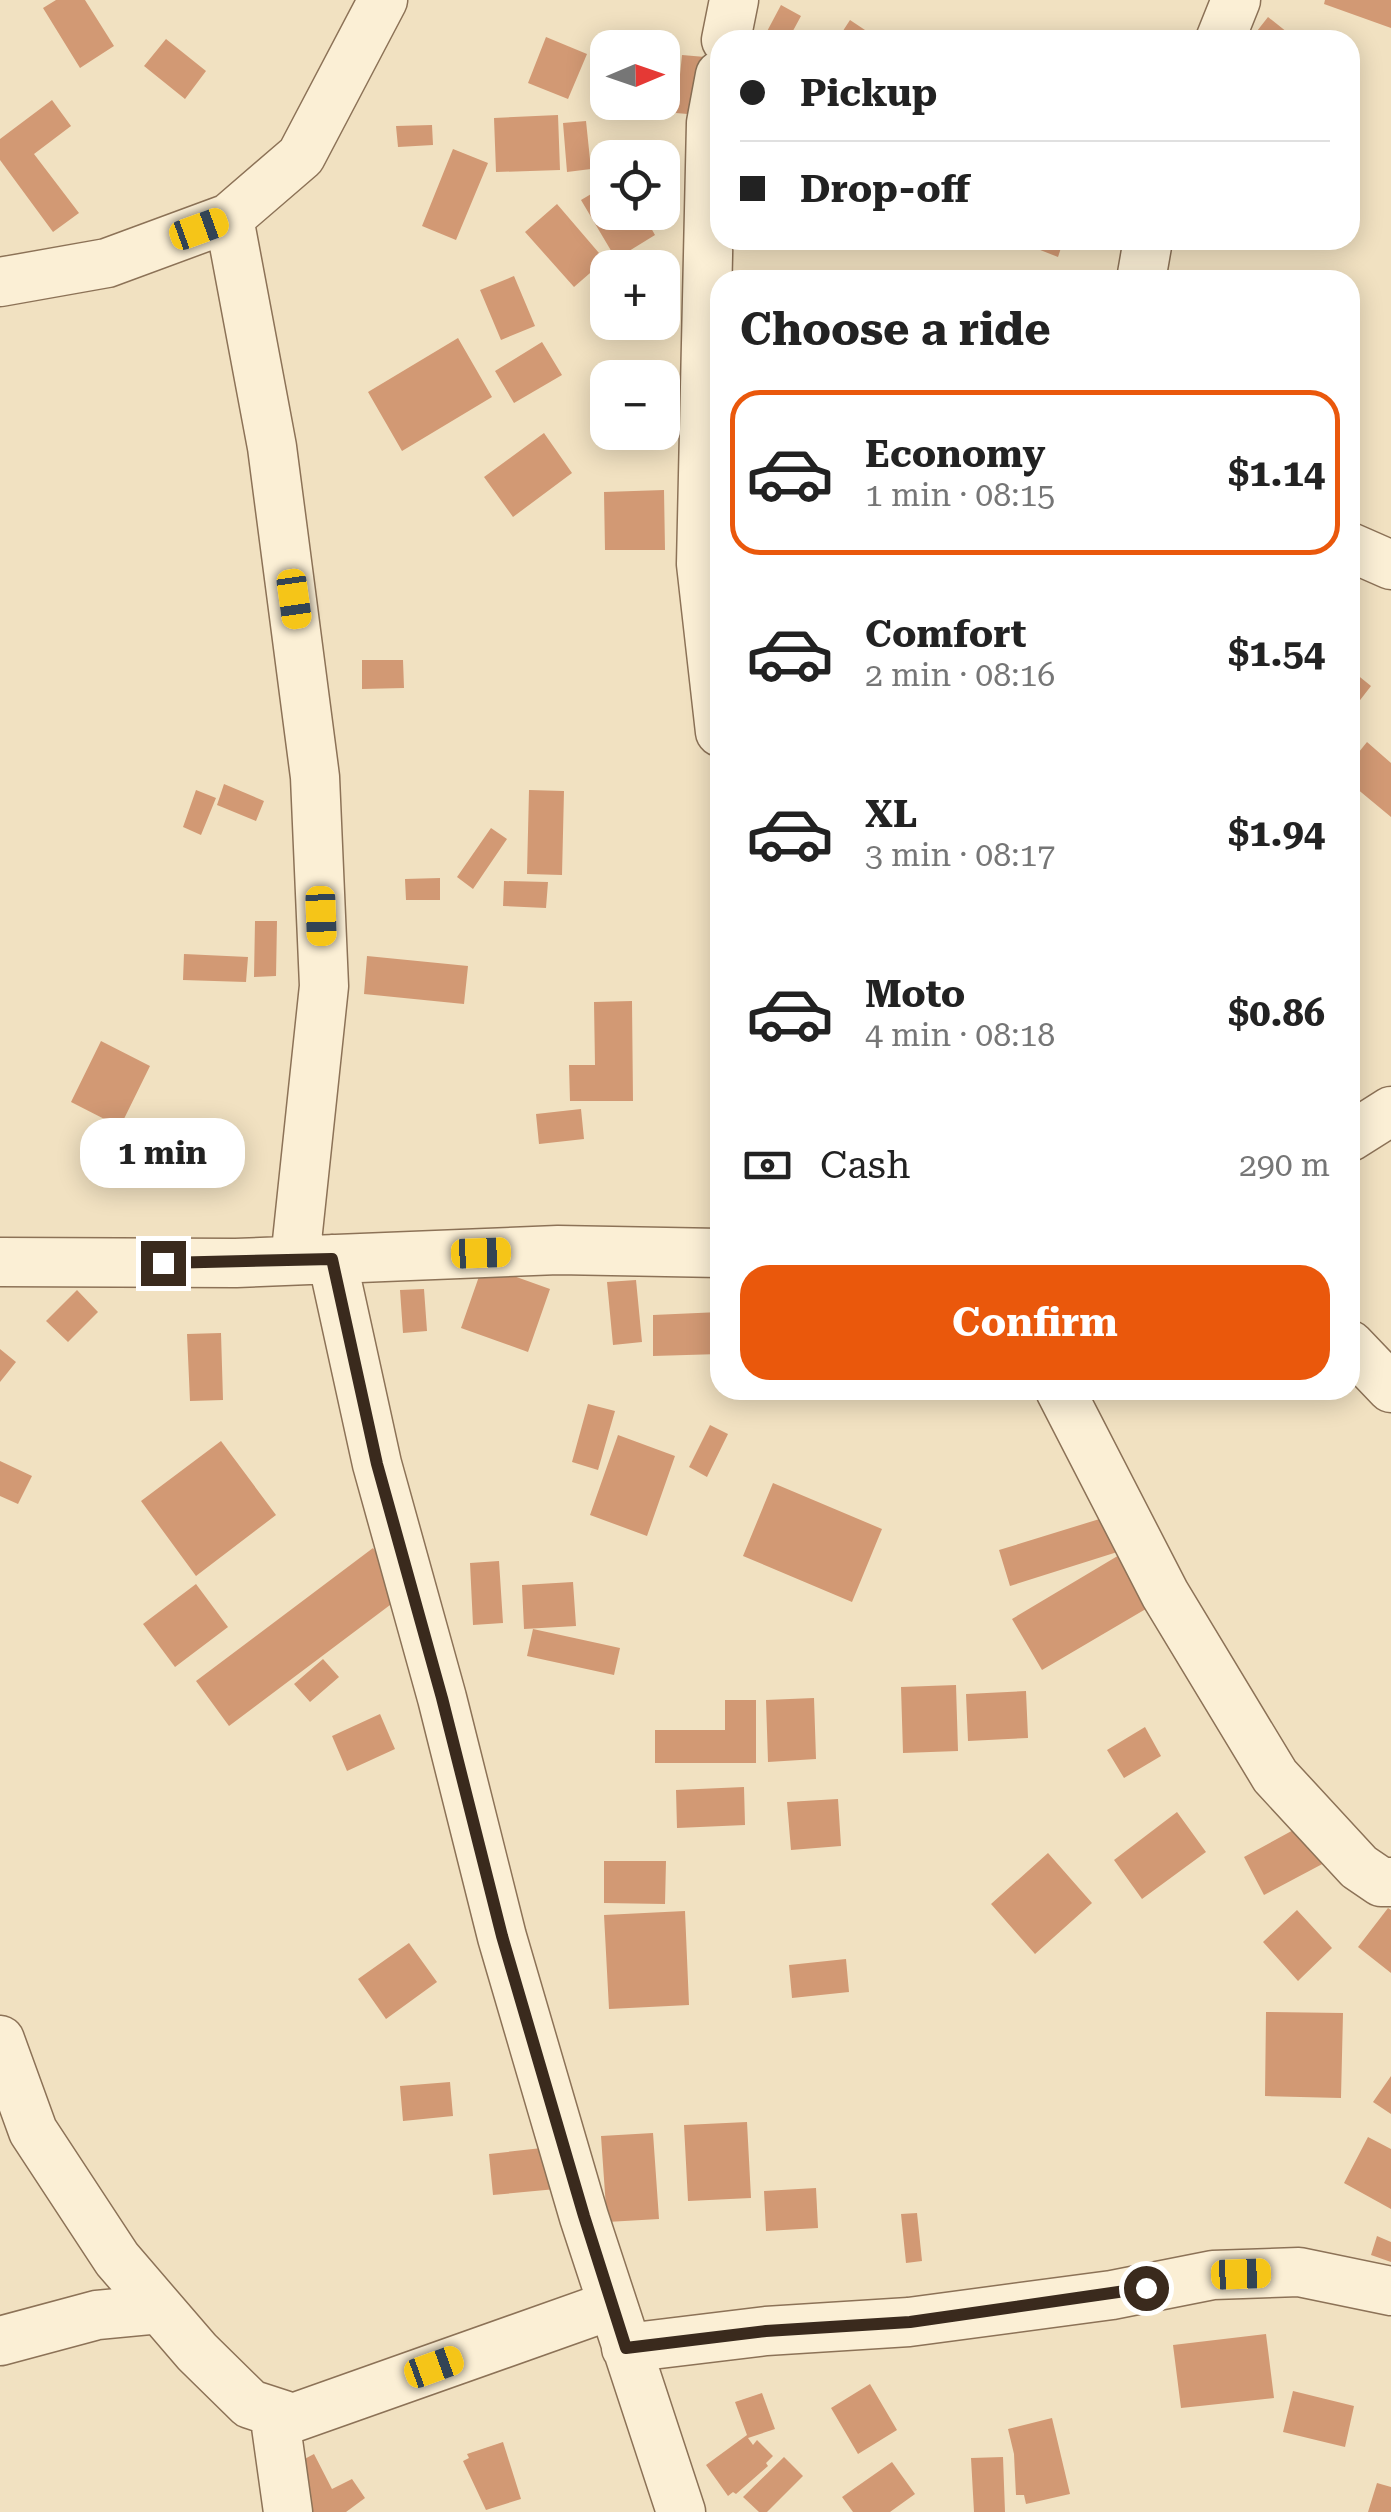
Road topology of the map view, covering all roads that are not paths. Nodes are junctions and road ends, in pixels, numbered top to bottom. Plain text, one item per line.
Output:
1 (383, 0) edge
2 (734, 0) edge
3 (1236, 0) edge
4 (728, 30) edge
5 (1224, 30) edge
6 (229, 218) junction
7 (0, 282) edge
8 (1360, 551) edge
9 (1391, 565) edge
10 (1391, 1111) edge
11 (1360, 1131) edge
12 (710, 1253) edge
13 (313, 1259) junction
14 (0, 1262) edge
15 (1360, 1355) edge
16 (1391, 1388) edge
17 (1065, 1400) edge
18 (1391, 1882) edge
19 (0, 2040) edge
20 (1391, 2291) edge
21 (160, 2309) junction
22 (619, 2326) junction
23 (0, 2340) edge
24 (274, 2412) junction
25 (288, 2512) edge
26 (680, 2512) edge

1 - 6 street
2 - 4 street
3 - 5 street
6 - 7 street
6 - 13 street
8 - 9 street
10 - 11 street
12 - 13 street
13 - 14 street
13 - 22 street
15 - 16 street
17 - 18 street
19 - 21 street
20 - 22 street
21 - 23 street
21 - 24 street
22 - 24 street
22 - 26 street
24 - 25 street

